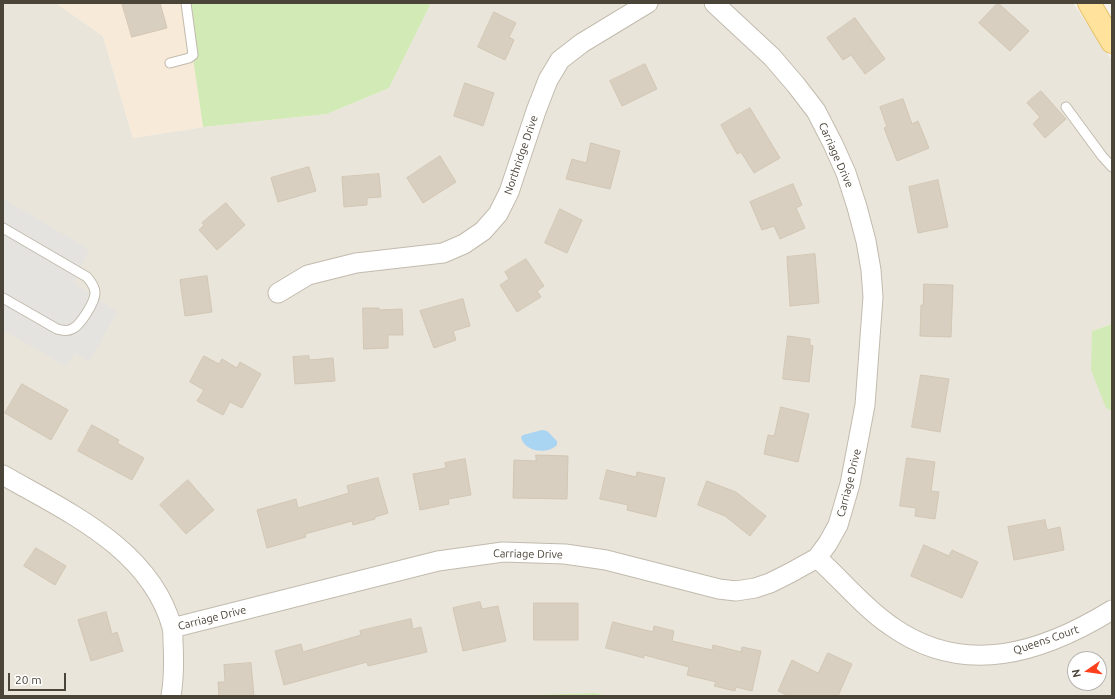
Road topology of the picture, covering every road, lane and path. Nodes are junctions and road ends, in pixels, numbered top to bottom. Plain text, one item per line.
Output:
1 (186, 3) edge
2 (648, 3) edge
3 (714, 3) edge
4 (1089, 3) edge
5 (1112, 42) edge
6 (170, 63) dead end
7 (1066, 107) dead end
8 (1112, 167) edge
9 (3, 228) edge
10 (278, 293) dead end
11 (3, 298) edge
12 (3, 475) edge
13 (817, 558) junction
14 (1112, 610) edge
15 (172, 628) junction
16 (171, 696) edge

1 - 6 lane
2 - 10 street, Northridge Drive
3 - 13 street, Carriage Drive
4 - 5 main road
7 - 8 lane
9 - 11 lane
12 - 15 street
13 - 14 street, Queens Court
13 - 15 street, Carriage Drive
15 - 16 street

